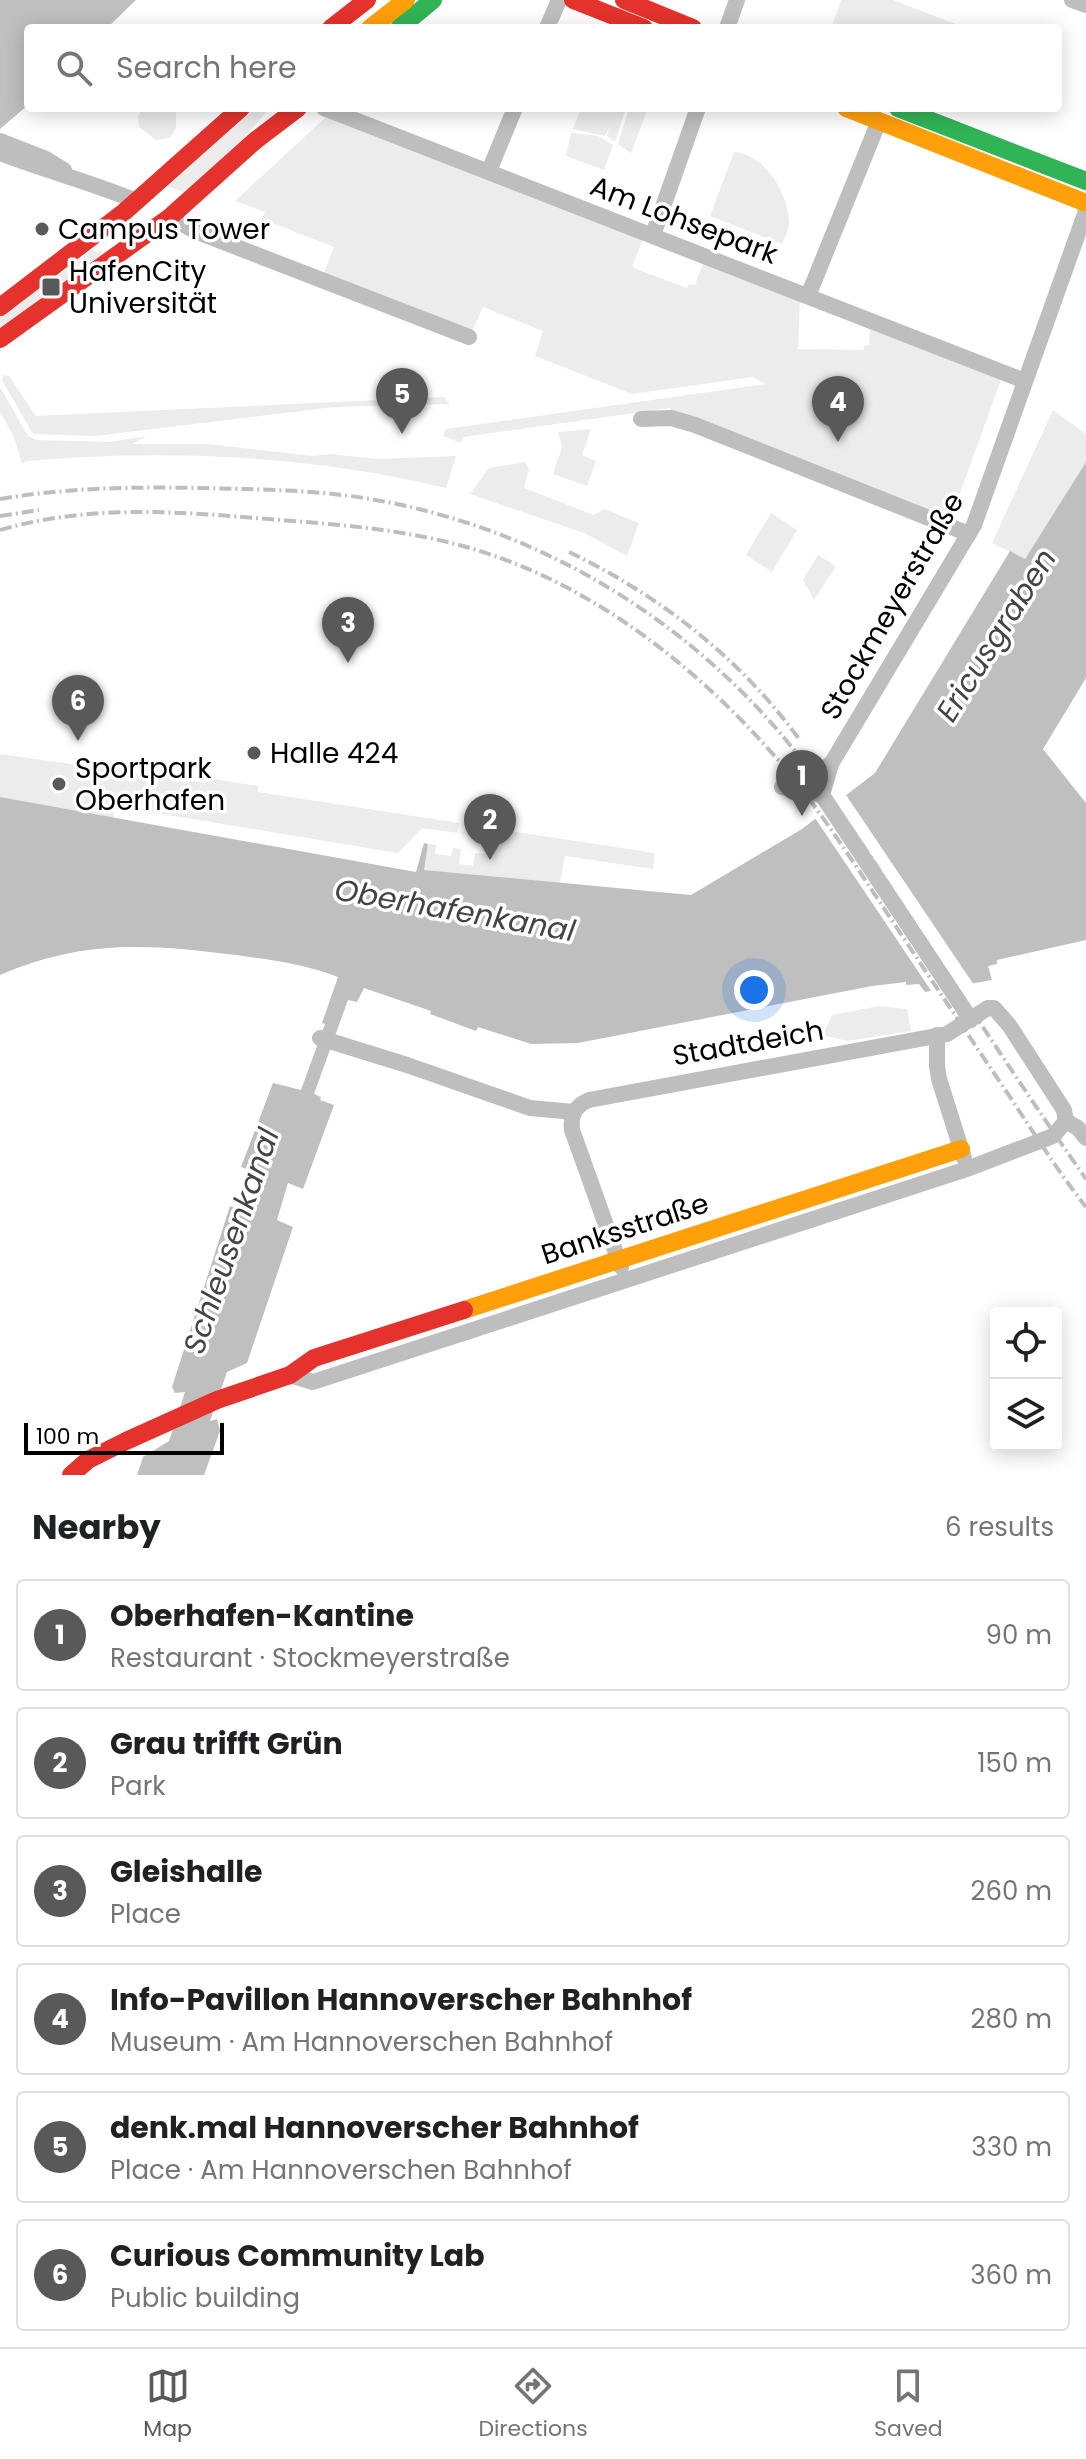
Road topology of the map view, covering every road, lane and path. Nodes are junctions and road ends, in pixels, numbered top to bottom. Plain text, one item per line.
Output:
1 (367, 0) edge
2 (406, 0) edge
3 (433, 0) edge
4 (559, 0) edge
5 (573, 0) edge
6 (624, 0) edge
7 (737, 0) edge
8 (1072, 0) edge
9 (1086, 5) edge
10 (336, 24) edge
11 (375, 24) edge
12 (404, 24) edge
13 (549, 24) edge
14 (634, 24) edge
15 (683, 24) edge
16 (728, 24) edge
17 (236, 112) edge
18 (276, 112) edge
19 (293, 112) edge
20 (334, 112) edge
21 (513, 112) edge
22 (697, 112) edge
23 (856, 112) edge
24 (908, 112) edge
25 (879, 121) junction
26 (256, 140) junction
27 (0, 141) edge
28 (11, 153) edge
29 (489, 171) junction
30 (1086, 181) edge
31 (136, 201) junction
32 (1086, 203) edge
33 (1086, 211) edge
34 (170, 217) junction
35 (653, 235) junction
36 (808, 296) junction
37 (0, 307) edge
38 (469, 337) dead end
39 (0, 339) edge
40 (1025, 381) junction
41 (641, 419) dead end
42 (969, 534) junction
43 (831, 764) junction
44 (826, 802) junction
45 (971, 1020) junction
46 (937, 1035) junction
47 (326, 1040) dead end
48 (574, 1112) junction
49 (1066, 1121) junction
50 (1086, 1138) edge
51 (961, 1149) junction
52 (967, 1169) junction
53 (619, 1261) junction
54 (627, 1281) junction
55 (290, 1375) junction
56 (71, 1475) edge

1 - 10 main road
2 - 11 main road
3 - 12 main road
4 - 13 street
5 - 14 main road
6 - 15 main road
7 - 16 street
8 - 9 street
17 - 31 main road
18 - 26 main road
19 - 26 main road
20 - 29 street, Am Lohsepark
21 - 29 street
22 - 35 street
23 - 25 main road
24 - 30 main road
25 - 32 main road
25 - 36 street
26 - 34 main road
27 - 28 street
28 - 31 street
29 - 35 street, Am Lohsepark
31 - 34 main road
31 - 37 main road
33 - 40 street, Stockmeyerstraße
34 - 38 street
34 - 39 main road
35 - 36 street, Am Lohsepark
36 - 40 street, Am Lohsepark
40 - 42 street, Stockmeyerstraße
41 - 42 street
42 - 43 street, Stockmeyerstraße
43 - 44 street, Stockmeyerstraße
43 - 44 street, Stockmeyerstraße
44 - 45 street
45 - 46 street, Stadtdeich
45 - 49 street, Stadtdeich
46 - 48 street, Stadtdeich
46 - 51 street
47 - 48 street, Stadtdeich
48 - 53 street
49 - 50 street
49 - 52 street, Banksstraße
51 - 52 street
51 - 53 main road, Banksstraße
52 - 54 street, Banksstraße
53 - 54 street
53 - 55 main road, Banksstraße
54 - 55 street, Banksstraße
55 - 56 main road, Banksstraße

